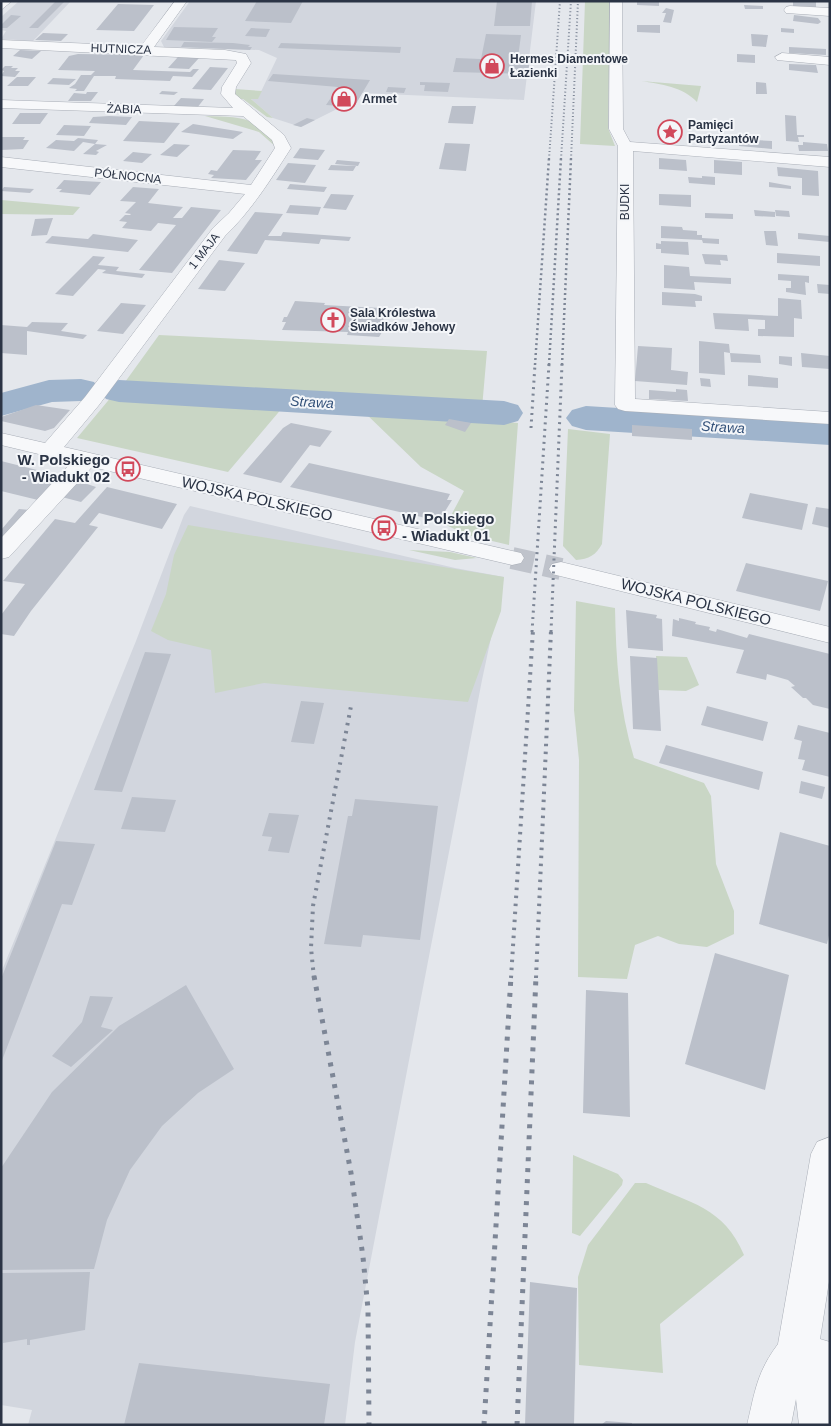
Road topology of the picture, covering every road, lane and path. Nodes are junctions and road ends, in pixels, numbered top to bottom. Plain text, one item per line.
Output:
1 (6, 1) edge
2 (181, 1) edge
3 (616, 1) edge
4 (1, 6) edge
5 (790, 10) dead end
6 (830, 12) edge
7 (1, 44) edge
8 (145, 50) junction
9 (241, 57) joint
10 (782, 57) dead end
11 (830, 61) edge
12 (1, 104) edge
13 (246, 112) junction
14 (626, 146) junction
15 (1, 162) edge
16 (830, 162) edge
17 (254, 190) junction
18 (830, 418) edge
19 (1, 439) edge
20 (49, 451) junction
21 (86, 460) junction
22 (1, 552) edge
23 (512, 558) tunnel mouth
24 (561, 569) tunnel mouth
25 (830, 635) edge
26 (830, 1154) edge
27 (814, 1358) edge
28 (769, 1425) edge
29 (821, 1425) edge

1 - 4 street
2 - 8 street
3 - 14 street, BUDKI
5 - 6 street
7 - 8 street, HUTNICZA
8 - 9 street, HUTNICZA
9 - 13 street, 1 MAJA
10 - 11 street
12 - 13 street, ŻABIA
13 - 17 street, 1 MAJA
14 - 16 street
14 - 18 street, BUDKI
15 - 17 street, PÓŁNOCNA
17 - 20 street, 1 MAJA
19 - 20 street, WOJSKA POLSKIEGO
20 - 21 street, WOJSKA POLSKIEGO
21 - 22 street
21 - 23 street, WOJSKA POLSKIEGO
24 - 25 street, WOJSKA POLSKIEGO
26 - 27 street
27 - 28 street
27 - 29 street

